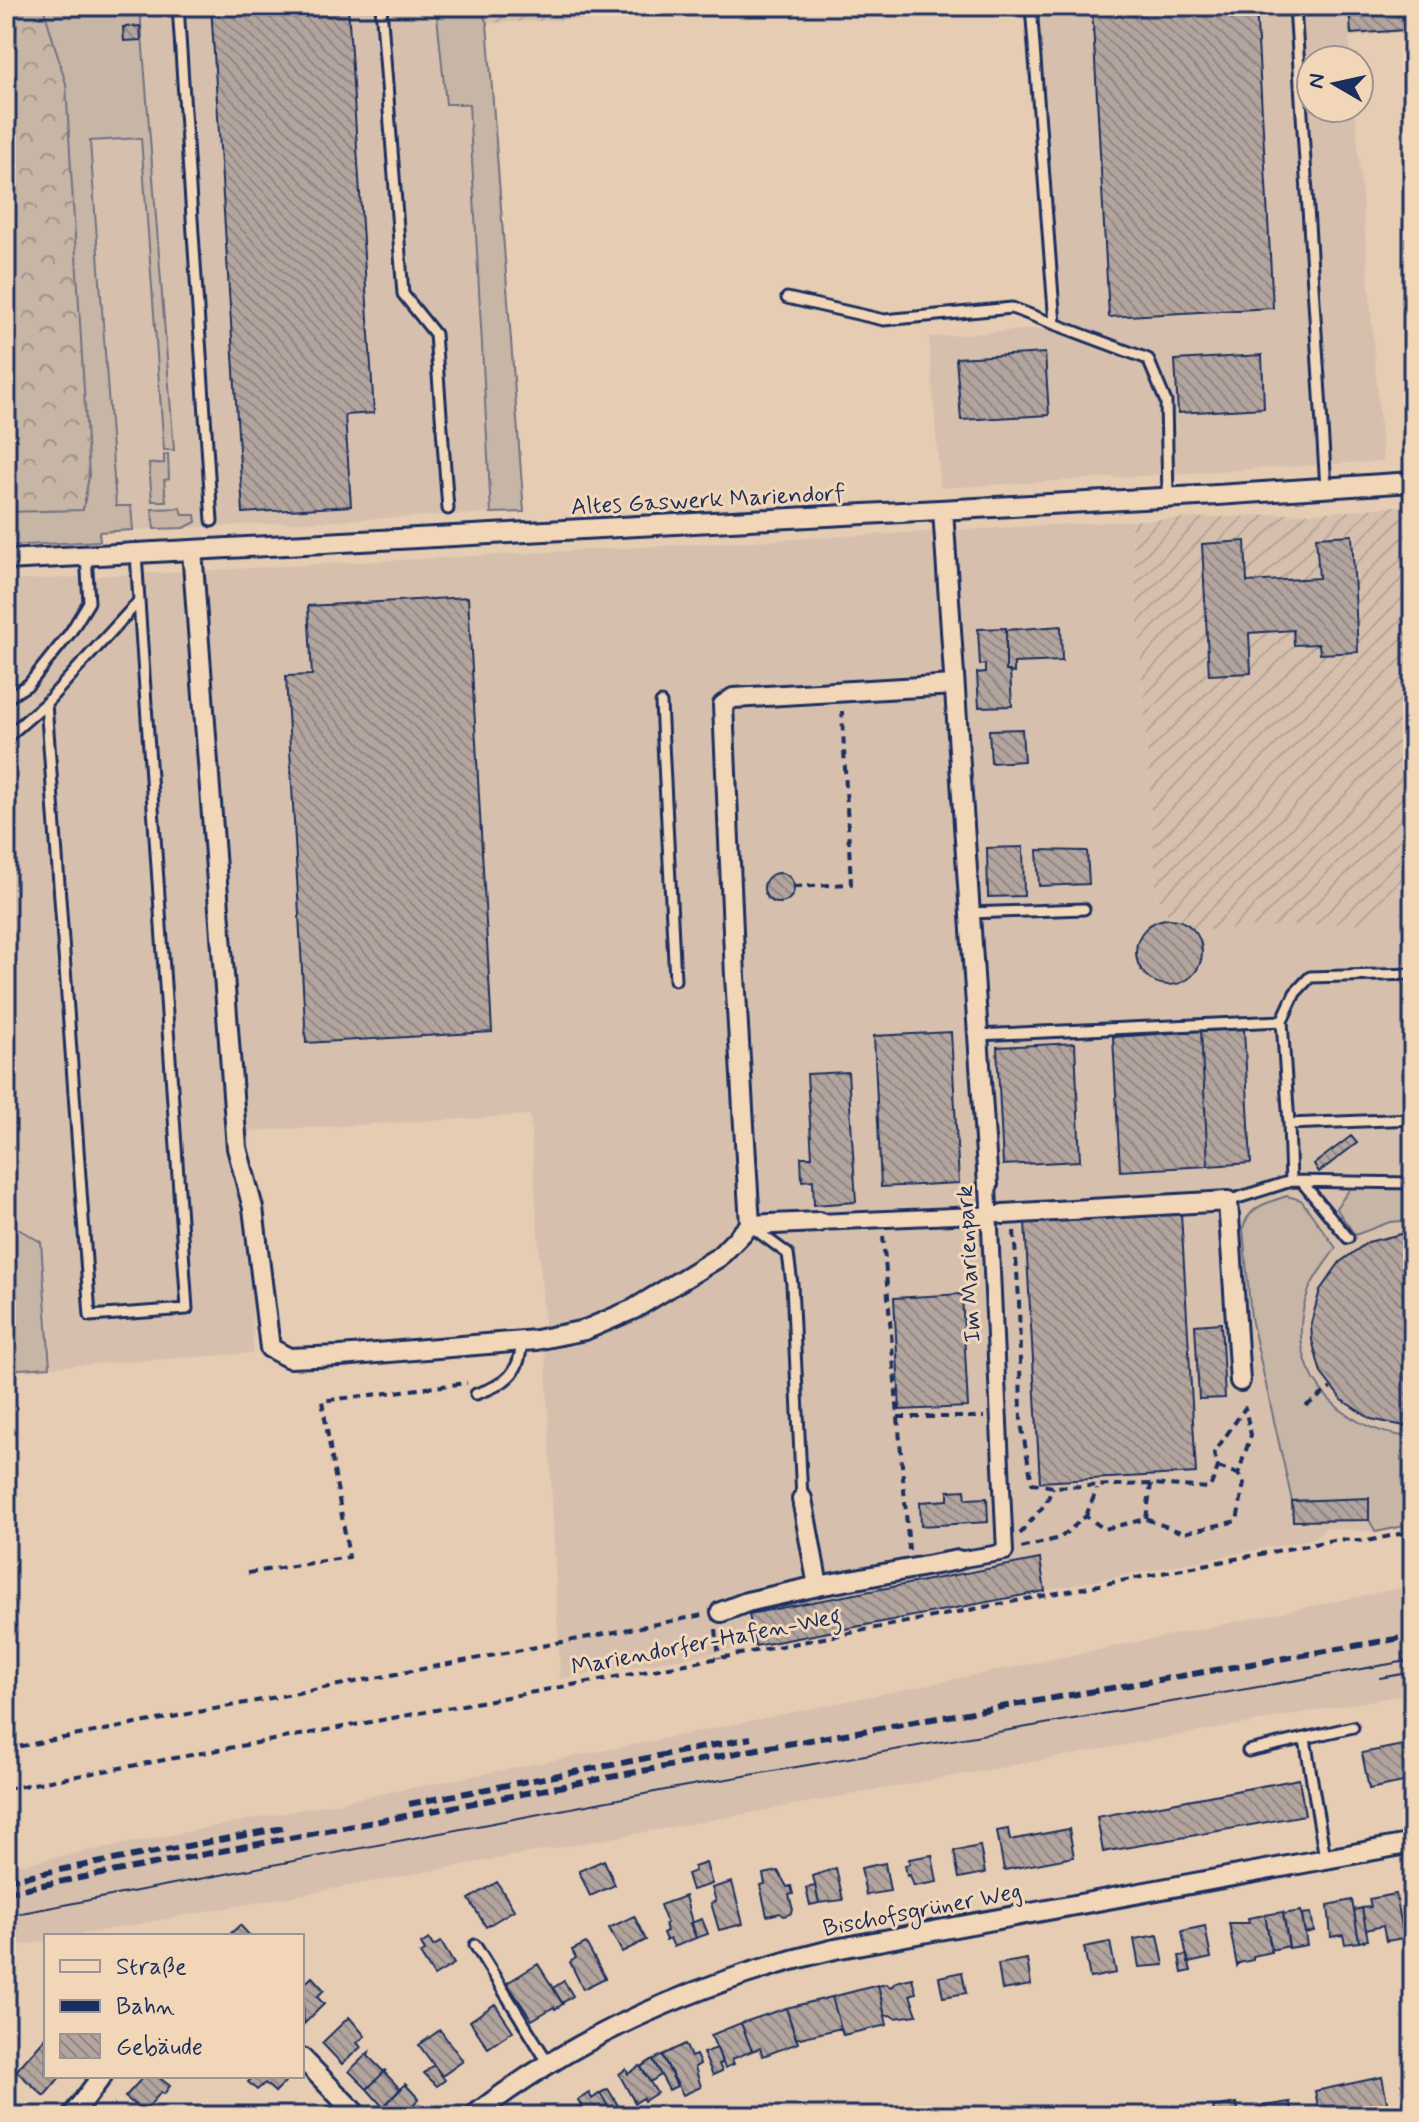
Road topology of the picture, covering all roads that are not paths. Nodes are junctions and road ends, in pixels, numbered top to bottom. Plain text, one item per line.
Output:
1 (178, 6) edge
2 (381, 6) edge
3 (1031, 6) edge
4 (1295, 6) edge
5 (787, 298) dead end
6 (1055, 324) junction
7 (1413, 482) edge
8 (1326, 488) junction
9 (1168, 497) junction
10 (448, 509) dead end
11 (943, 510) junction
12 (212, 521) dead end
13 (192, 550) junction
14 (136, 553) junction
15 (86, 556) junction
16 (6, 560) edge
17 (139, 601) junction
18 (954, 685) junction
19 (6, 699) edge
20 (46, 703) junction
21 (661, 703) dead end
22 (6, 738) edge
23 (1084, 909) dead end
24 (969, 913) junction
25 (1413, 974) edge
26 (675, 980) dead end
27 (1282, 1021) junction
28 (977, 1035) junction
29 (1413, 1119) edge
30 (1289, 1124) junction
31 (1297, 1182) junction
32 (1413, 1183) edge
33 (988, 1185) joint
34 (1228, 1201) junction
35 (1002, 1214) junction
36 (819, 1222) joint
37 (750, 1225) junction
38 (1348, 1238) dead end
39 (521, 1341) junction
40 (1240, 1381) dead end
41 (476, 1394) dead end
42 (802, 1499) joint
43 (958, 1560) joint
44 (818, 1586) junction
45 (721, 1612) road end
46 (1353, 1727) dead end
47 (1305, 1739) junction
48 (1248, 1751) dead end
49 (1413, 1843) edge
50 (1325, 1858) junction
51 (475, 1945) dead end
52 (304, 2060) edge
53 (549, 2064) junction
54 (100, 2078) edge
55 (72, 2116) edge
56 (358, 2116) edge
57 (473, 2116) edge

1 - 12 lane
2 - 10 lane
3 - 6 lane
4 - 8 lane
5 - 6 lane
6 - 9 lane
7 - 8 street, Altes Gaswerk Mariendorf
8 - 9 street, Altes Gaswerk Mariendorf
9 - 11 street, Altes Gaswerk Mariendorf
11 - 13 street, Altes Gaswerk Mariendorf
11 - 18 street, Im Marienpark
13 - 14 street, Altes Gaswerk Mariendorf
13 - 39 street
14 - 15 street, Altes Gaswerk Mariendorf
14 - 17 lane
15 - 16 street, Altes Gaswerk Mariendorf
15 - 19 lane
17 - 20 lane
17 - 20 lane
18 - 24 street, Im Marienpark
18 - 37 street
20 - 22 lane
21 - 26 lane
23 - 24 lane
24 - 28 street, Im Marienpark
25 - 27 lane
27 - 28 lane
27 - 30 lane
28 - 33 street, Im Marienpark
29 - 30 lane
30 - 31 lane
31 - 32 lane
31 - 34 lane
31 - 38 lane
33 - 35 street, Im Marienpark
34 - 35 street
34 - 40 street
35 - 36 street
35 - 43 street, Im Marienpark
36 - 37 street
37 - 39 street
37 - 42 lane
39 - 41 lane
42 - 44 street
43 - 44 street
44 - 45 street
46 - 47 lane
47 - 48 lane
47 - 50 lane
49 - 50 street, Bischofsgrüner Weg
50 - 53 street, Bischofsgrüner Weg
51 - 53 lane
52 - 56 street
53 - 57 street, Bischofsgrüner Weg
54 - 55 street

